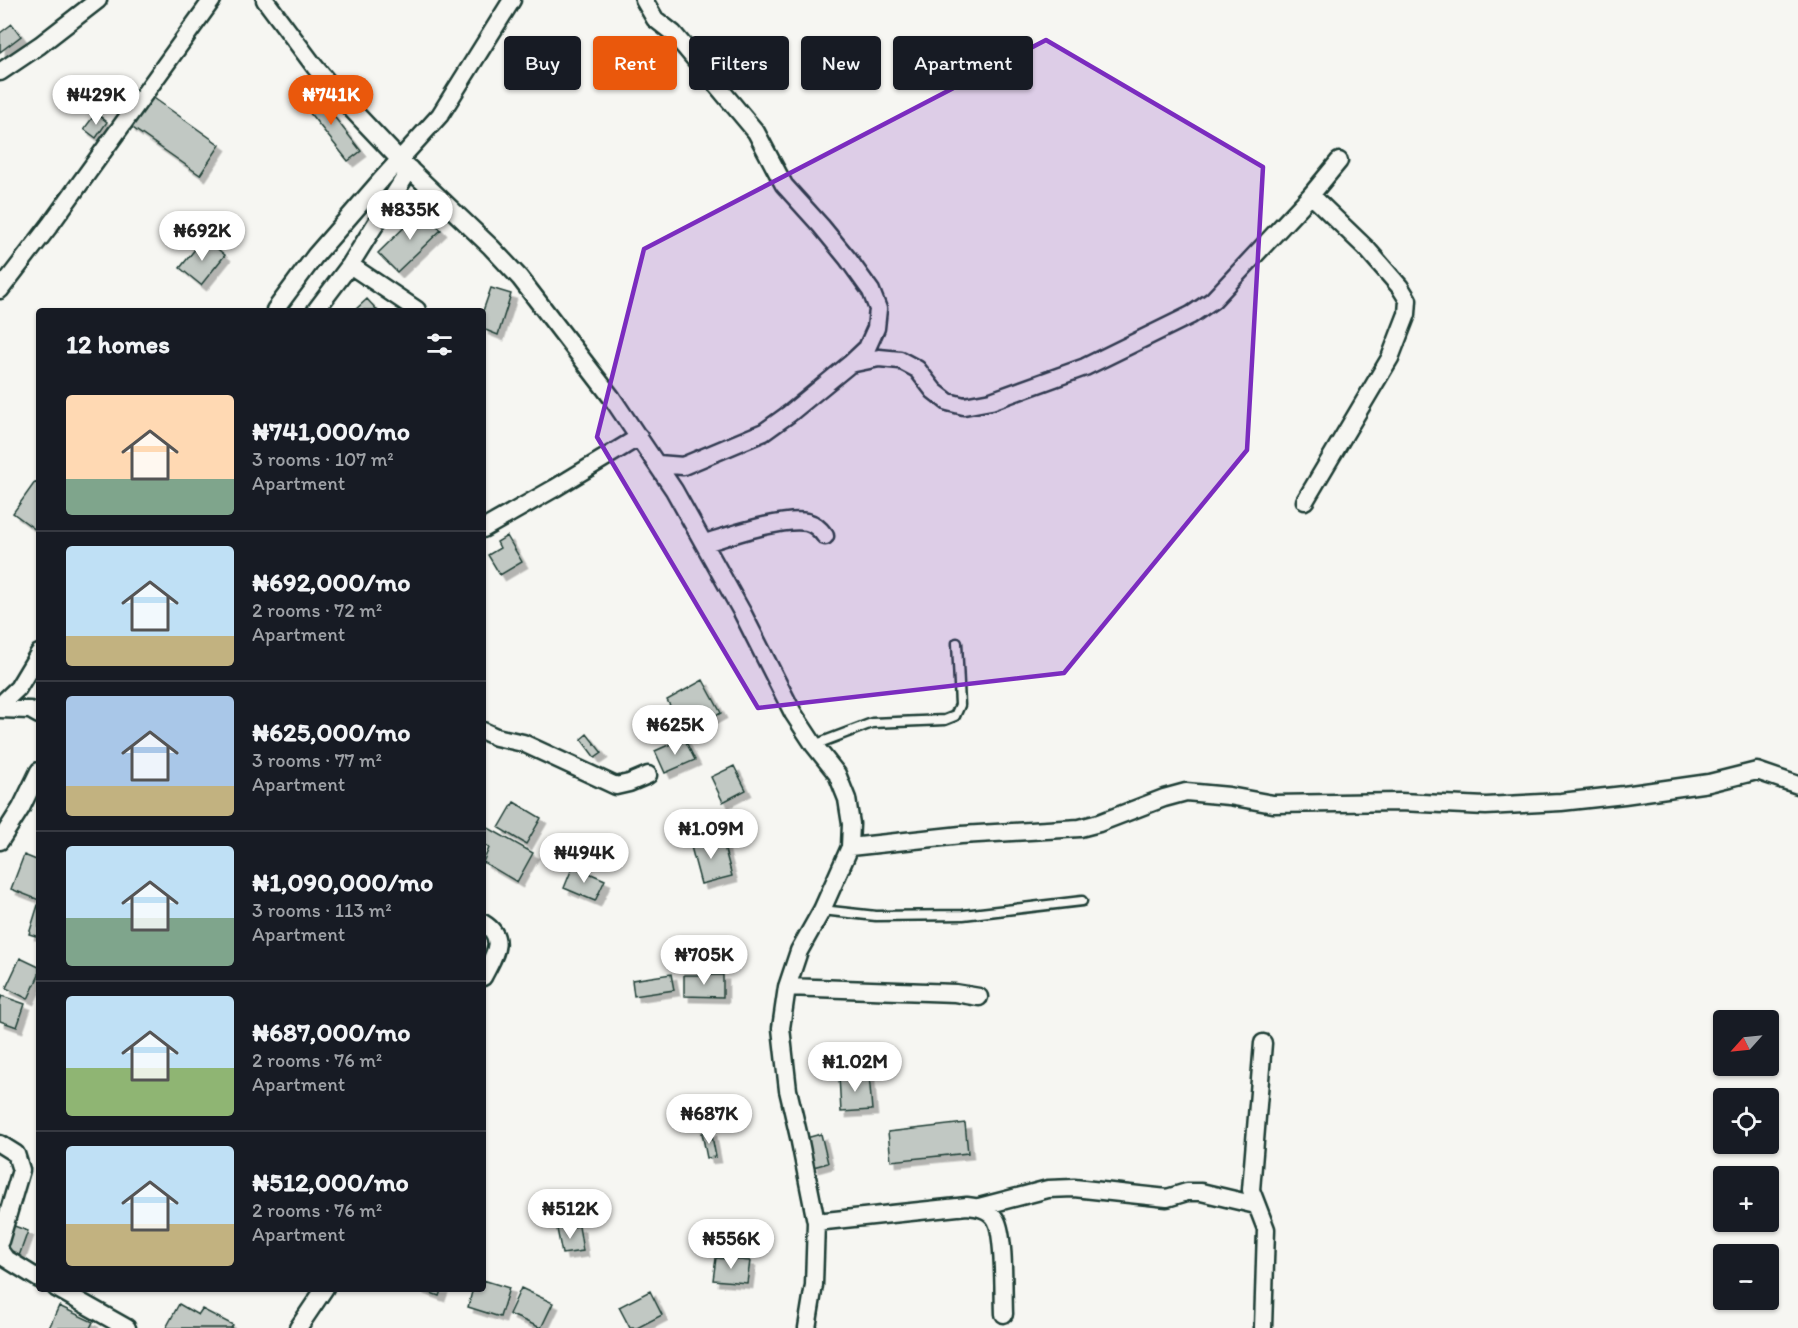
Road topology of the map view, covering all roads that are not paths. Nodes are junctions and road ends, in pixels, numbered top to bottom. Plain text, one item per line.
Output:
1 (98, 0) edge
2 (212, 0) edge
3 (265, 0) edge
4 (512, 0) edge
5 (644, 0) edge
6 (0, 72) edge
7 (1339, 161) dead end
8 (405, 164) junction
9 (1311, 195) junction
10 (350, 265) junction
11 (0, 290) edge
12 (276, 308) edge
13 (318, 308) edge
14 (414, 308) edge
15 (850, 364) junction
16 (639, 437) junction
17 (658, 464) junction
18 (683, 466) junction
19 (674, 490) junction
20 (1305, 501) dead end
21 (486, 527) edge
22 (825, 536) dead end
23 (705, 543) junction
24 (957, 643) dead end
25 (36, 658) edge
26 (18, 688) junction
27 (0, 707) edge
28 (34, 713) edge
29 (486, 732) edge
30 (814, 746) junction
31 (648, 776) dead end
32 (36, 777) edge
33 (1798, 785) edge
34 (0, 841) edge
35 (849, 848) junction
36 (1082, 901) dead end
37 (822, 910) junction
38 (486, 925) edge
39 (486, 970) edge
40 (788, 987) junction
41 (979, 997) dead end
42 (1263, 1043) dead end
43 (0, 1144) edge
44 (1256, 1205) junction
45 (980, 1207) junction
46 (816, 1222) junction
47 (0, 1241) edge
48 (0, 1251) edge
49 (36, 1277) edge
50 (63, 1292) edge
51 (322, 1292) edge
52 (1004, 1314) dead end
53 (127, 1328) edge
54 (298, 1328) edge
55 (807, 1328) edge
56 (1263, 1328) edge

1 - 6 street
2 - 11 street
3 - 8 street
4 - 8 street
5 - 15 street
7 - 9 street
8 - 10 street
8 - 12 street
8 - 16 street
9 - 15 street
9 - 20 street
10 - 13 street
10 - 14 street
15 - 18 street
16 - 17 street
16 - 21 street
17 - 18 street
17 - 19 street
18 - 19 street
19 - 23 street
22 - 23 street
23 - 30 street
24 - 30 lane
25 - 26 street
26 - 27 street
26 - 28 street
27 - 28 street
29 - 31 street
30 - 35 street
32 - 34 street
33 - 35 street
35 - 37 street
36 - 37 lane
37 - 40 street
38 - 39 street
40 - 41 street
40 - 46 street
42 - 44 street
43 - 47 street
44 - 45 street
44 - 56 street
45 - 46 street
45 - 52 street
46 - 55 street
48 - 49 street
50 - 53 street
51 - 54 street

